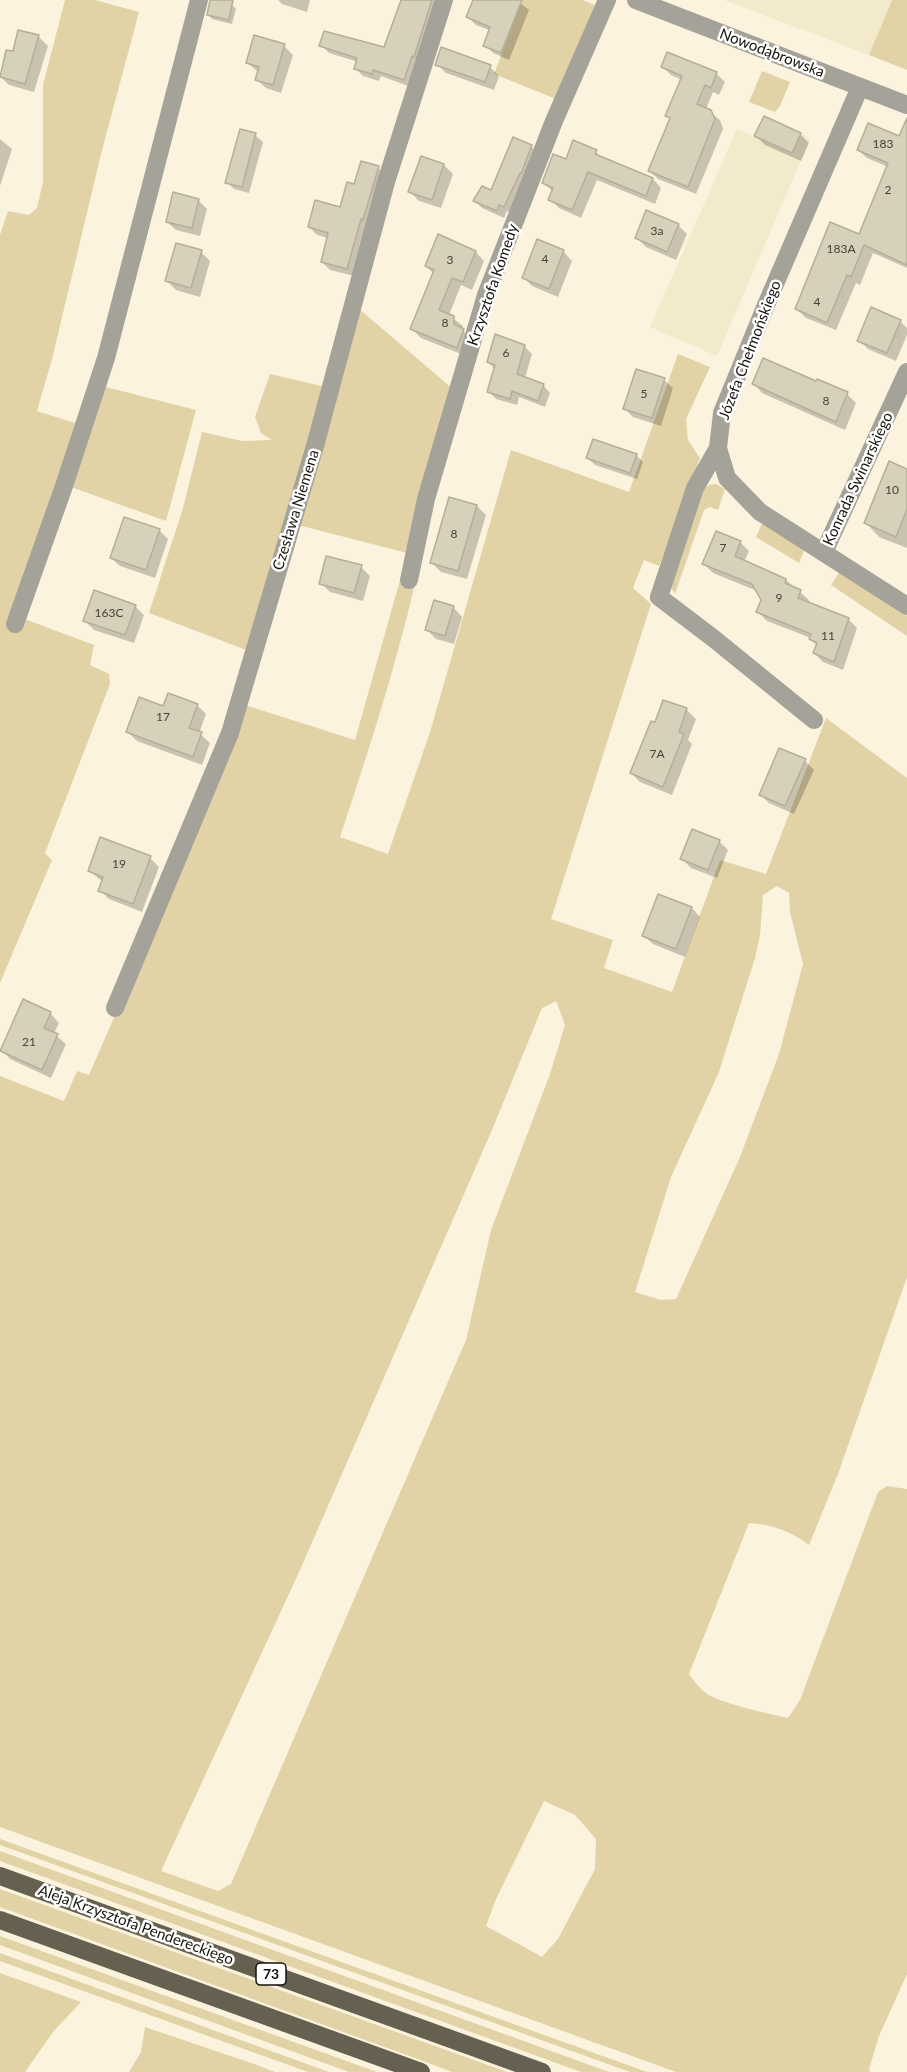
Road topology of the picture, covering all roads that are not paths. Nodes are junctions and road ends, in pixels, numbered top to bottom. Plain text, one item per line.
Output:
1 (199, 0) edge
2 (444, 0) edge
3 (607, 0) edge
4 (636, 0) edge
5 (860, 87) junction
6 (907, 105) edge
7 (907, 372) edge
8 (718, 448) junction
9 (824, 552) junction
10 (409, 579) dead end
11 (907, 606) edge
12 (15, 624) dead end
13 (814, 720) dead end
14 (115, 1008) dead end
15 (0, 1876) edge
16 (0, 1920) edge
17 (421, 2072) edge
18 (542, 2072) edge

1 - 12 street
2 - 14 street, Czesława Niemena
3 - 10 street, Krzysztofa Komedy
4 - 5 street, Nowodąbrowska
5 - 6 street, Nowodąbrowska
5 - 8 street, Józefa Chełmońskiego
7 - 9 street, Konrada Swinarskiego
8 - 9 street, Józefa Chełmońskiego
8 - 13 street
9 - 11 street, Józefa Chełmońskiego
15 - 18 main road, Aleja Krzysztofa Pendereckiego / 73
16 - 17 main road

